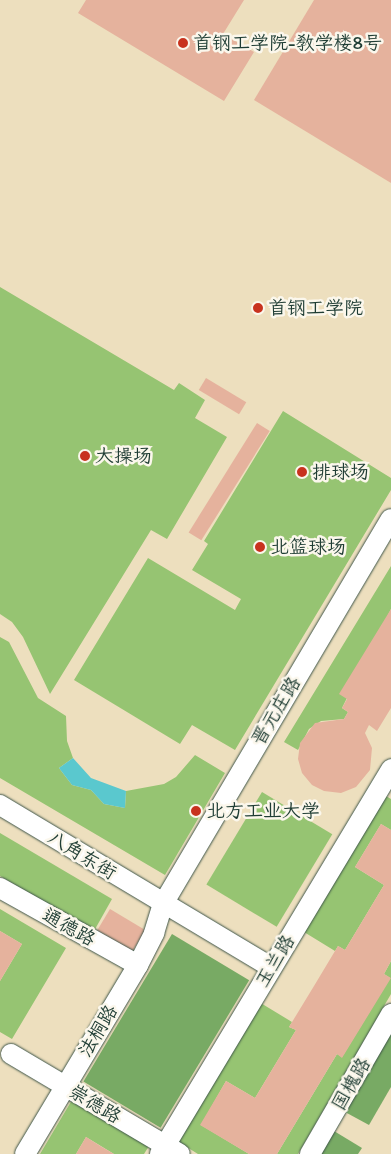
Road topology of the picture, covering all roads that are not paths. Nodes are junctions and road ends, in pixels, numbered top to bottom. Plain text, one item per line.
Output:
1 (391, 519) edge
2 (389, 778) edge
3 (0, 805) edge
4 (0, 888) edge
5 (163, 904) junction
6 (138, 965) junction
7 (271, 967) junction
8 (391, 1014) edge
9 (11, 1054) dead end
10 (65, 1086) junction
11 (168, 1151) edge
12 (25, 1154) edge
13 (310, 1154) edge

1 - 5 street, 晋元庄路
2 - 7 street, 玉兰路
3 - 5 street, 八角东街
4 - 6 street, 通德路
5 - 6 street, 法桐路
5 - 7 street, 八角东街
6 - 10 street, 法桐路
7 - 11 street, 玉兰路
8 - 13 street, 国槐路
9 - 10 street, 崇德路
10 - 11 street, 崇德路
10 - 12 street, 法桐路

